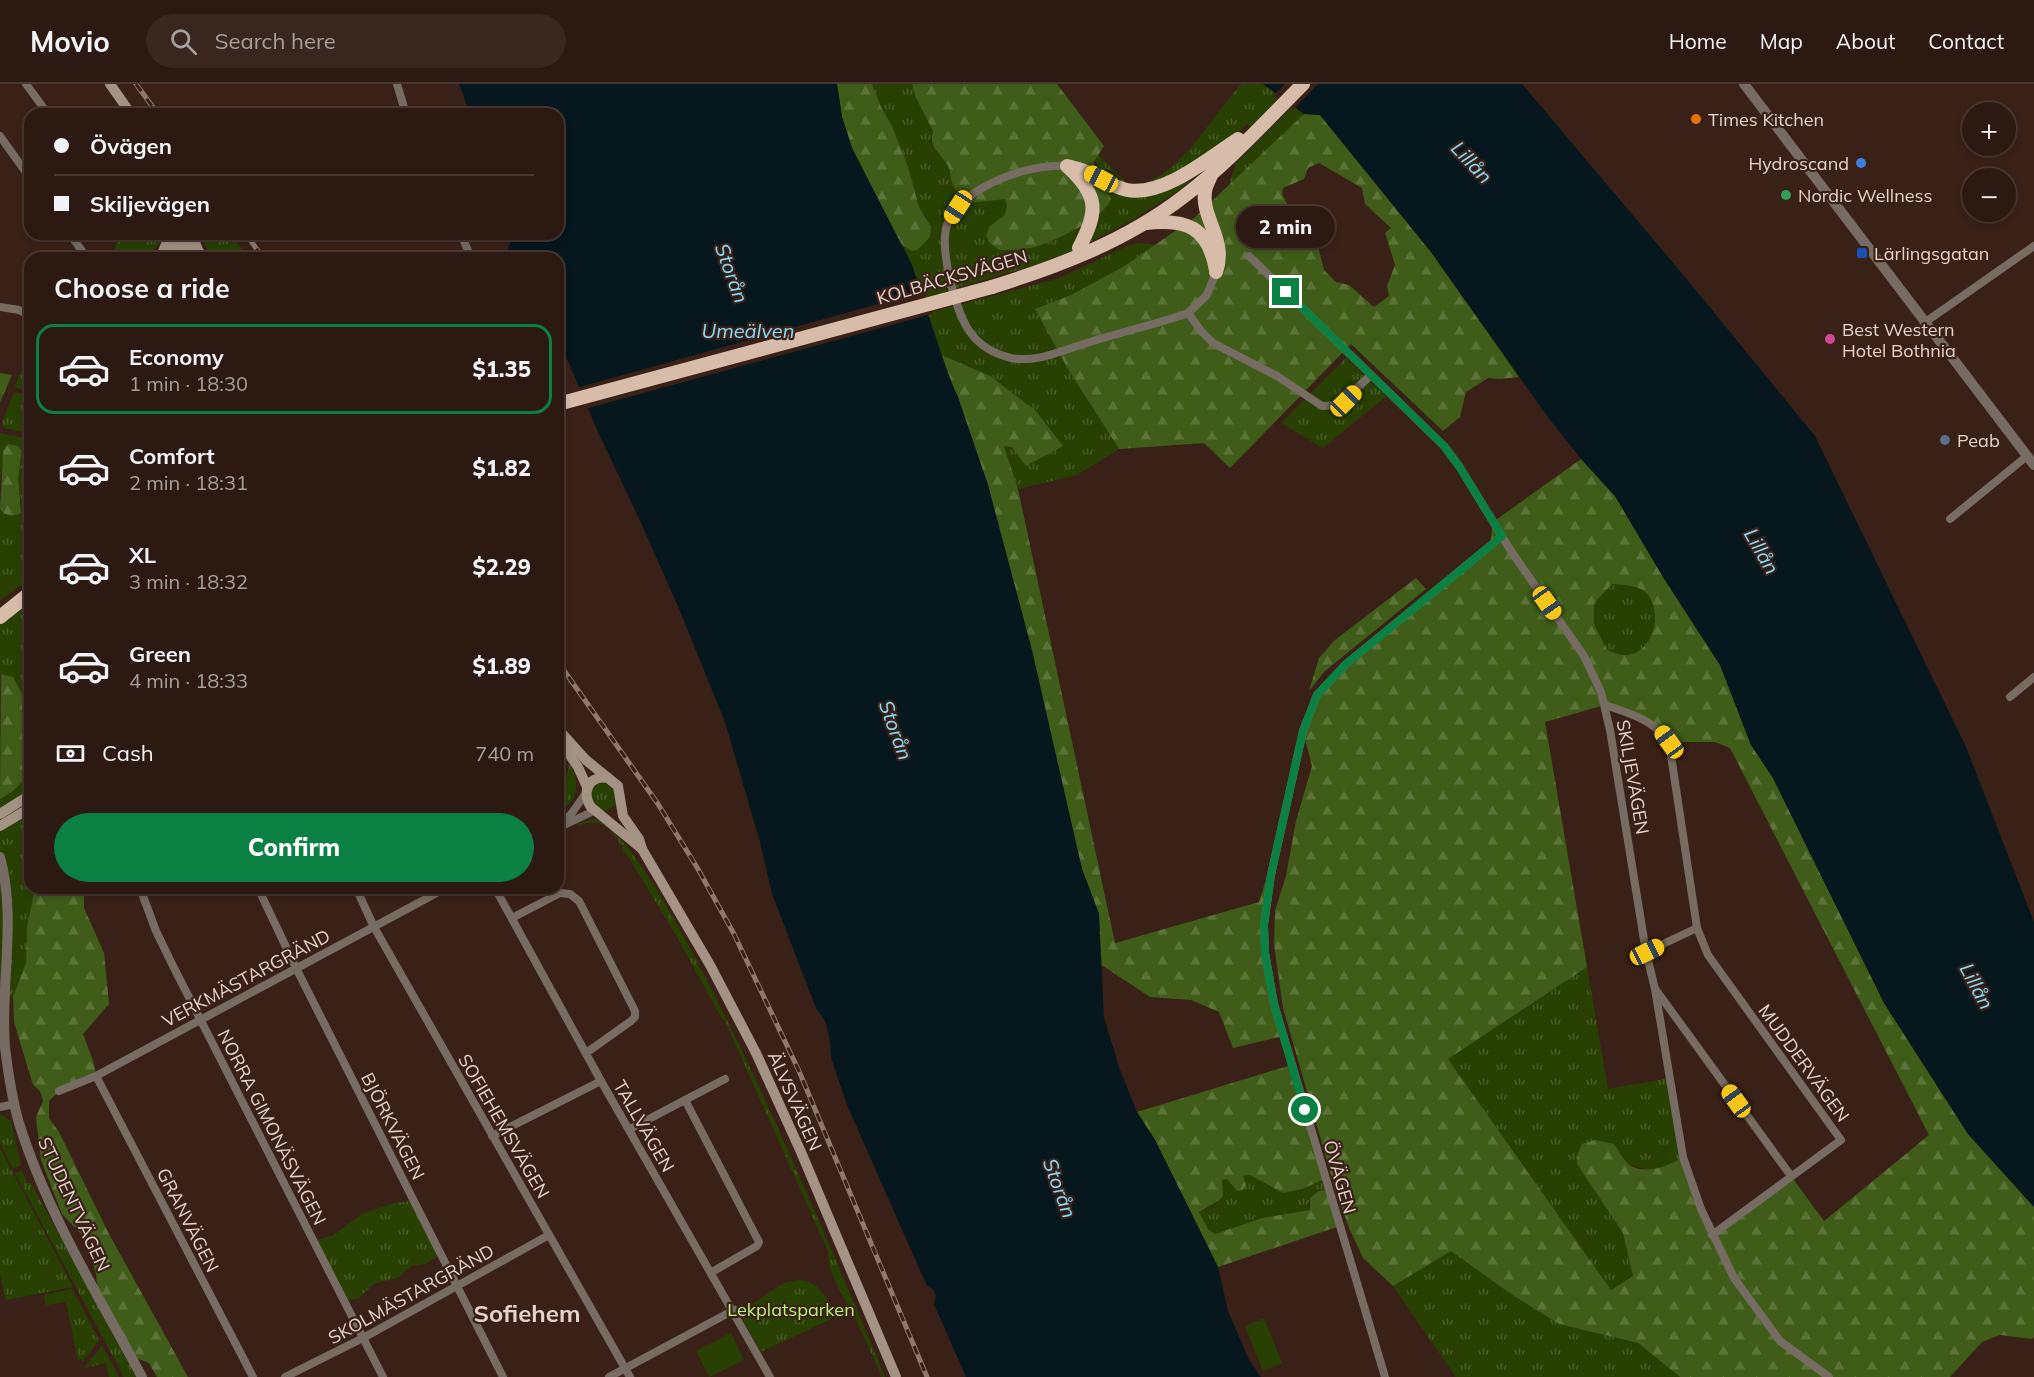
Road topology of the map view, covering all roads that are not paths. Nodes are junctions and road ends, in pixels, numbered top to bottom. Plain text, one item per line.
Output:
1 (26, 84) edge
2 (110, 84) edge
3 (397, 84) edge
4 (1292, 84) edge
5 (1303, 84) edge
6 (1744, 84) edge
7 (44, 108) edge
8 (127, 108) edge
9 (404, 108) edge
10 (1254, 130) junction
11 (0, 136) edge
12 (1238, 139) junction
13 (1063, 166) junction
14 (24, 170) edge
15 (1213, 172) junction
16 (1142, 223) junction
17 (168, 240) edge
18 (75, 241) edge
19 (2034, 246) edge
20 (1079, 248) junction
21 (164, 249) junction
22 (83, 252) edge
23 (161, 252) edge
24 (199, 252) edge
25 (1249, 256) dead end
26 (1216, 272) junction
27 (990, 283) junction
28 (0, 307) edge
29 (24, 313) edge
30 (1188, 313) junction
31 (1924, 323) junction
32 (1371, 375) junction
33 (564, 393) edge
34 (564, 402) edge
35 (2030, 460) edge
36 (1950, 519) dead end
37 (1502, 536) junction
38 (24, 587) edge
39 (24, 598) edge
40 (0, 605) edge
41 (0, 617) edge
42 (2034, 677) edge
43 (2010, 697) dead end
44 (1605, 705) junction
45 (564, 736) edge
46 (564, 747) edge
47 (608, 778) junction
48 (586, 790) junction
49 (24, 799) edge
50 (619, 799) junction
51 (597, 810) junction
52 (24, 812) edge
53 (0, 814) edge
54 (564, 822) edge
55 (564, 825) edge
56 (0, 826) edge
57 (642, 849) junction
58 (0, 857) edge
59 (564, 893) edge
60 (142, 894) edge
61 (261, 894) edge
62 (359, 894) edge
63 (435, 894) edge
64 (498, 894) edge
65 (558, 894) edge
66 (512, 918) junction
67 (374, 927) junction
68 (1697, 928) junction
69 (1647, 952) junction
70 (296, 968) junction
71 (1655, 989) junction
72 (201, 1020) junction
73 (586, 1053) junction
74 (96, 1076) junction
75 (725, 1079) dead end
76 (601, 1081) junction
77 (59, 1091) dead end
78 (685, 1100) junction
79 (15, 1104) junction
80 (0, 1107) edge
81 (630, 1129) junction
82 (492, 1136) junction
83 (1791, 1176) junction
84 (549, 1234) junction
85 (1712, 1235) junction
86 (712, 1272) junction
87 (456, 1287) junction
88 (734, 1310) junction
89 (363, 1338) junction
90 (625, 1368) junction
91 (142, 1377) edge
92 (253, 1377) edge
93 (285, 1377) edge
94 (383, 1377) edge
95 (503, 1377) edge
96 (609, 1377) edge
97 (630, 1377) edge
98 (770, 1377) edge
99 (896, 1377) edge
100 (1385, 1377) edge
101 (1829, 1377) edge

1 - 7 street
2 - 8 main road
3 - 9 street
4 - 10 highway, KOLBÄCKSVÄGEN
5 - 10 highway, KOLBÄCKSVÄGEN
6 - 31 street
10 - 12 highway, KOLBÄCKSVÄGEN
10 - 15 highway, KOLBÄCKSVÄGEN
11 - 14 street
12 - 13 highway
12 - 20 highway, KOLBÄCKSVÄGEN
13 - 20 highway
13 - 30 street
15 - 16 highway, KOLBÄCKSVÄGEN
15 - 26 highway
16 - 26 highway
16 - 27 highway, KOLBÄCKSVÄGEN
17 - 21 main road
18 - 22 street
19 - 31 street
20 - 27 highway, KOLBÄCKSVÄGEN
21 - 23 main road
21 - 24 main road
25 - 32 street, SKILJEVÄGEN
26 - 30 street
27 - 33 highway, KOLBÄCKSVÄGEN
27 - 34 highway, KOLBÄCKSVÄGEN, bridge
28 - 29 street
30 - 32 street
31 - 35 street
32 - 37 street, SKILJEVÄGEN
35 - 36 street
37 - 44 street, SKILJEVÄGEN
37 - 100 street, ÖVÄGEN
38 - 40 highway
39 - 41 highway
42 - 43 street
44 - 68 street, MUDDERVÄGEN
44 - 69 street, SKILJEVÄGEN
45 - 47 main road
46 - 48 main road
47 - 48 main road
47 - 50 main road
48 - 51 main road
48 - 54 street
49 - 53 main road
50 - 51 main road
50 - 57 main road, ÄLVSVÄGEN
51 - 55 street
51 - 57 main road, ÄLVSVÄGEN
52 - 56 main road
57 - 99 main road, ÄLVSVÄGEN
58 - 79 street, STUDENTVÄGEN
59 - 73 street
60 - 72 street, NORRA GIMONÄSVÄGEN
61 - 70 street, BJÖRKVÄGEN
62 - 67 street, SOFIEHEMSVÄGEN
63 - 67 street, VERKMÄSTARGRÄND
64 - 66 street, TALLVÄGEN
65 - 66 street
66 - 73 street, TALLVÄGEN
67 - 70 street, VERKMÄSTARGRÄND
67 - 82 street, SOFIEHEMSVÄGEN
68 - 69 street
68 - 83 street, MUDDERVÄGEN
69 - 71 street, SKILJEVÄGEN
70 - 72 street, VERKMÄSTARGRÄND
70 - 87 street, BJÖRKVÄGEN
71 - 83 street
71 - 85 street, SKILJEVÄGEN
72 - 74 street, VERKMÄSTARGRÄND
72 - 89 street, NORRA GIMONÄSVÄGEN
73 - 76 street, TALLVÄGEN
74 - 77 street, VERKMÄSTARGRÄND
74 - 92 street, GRANVÄGEN
75 - 78 street
76 - 81 street, TALLVÄGEN
76 - 82 street
78 - 81 street
78 - 86 street
79 - 80 street
79 - 91 street, STUDENTVÄGEN
81 - 86 street, TALLVÄGEN
82 - 84 street, SOFIEHEMSVÄGEN
83 - 85 street, MUDDERVÄGEN
84 - 87 street, SKOLMÄSTARGRÄND
84 - 90 street, SOFIEHEMSVÄGEN
85 - 101 street, SKILJEVÄGEN
86 - 88 street, TALLVÄGEN
87 - 89 street, SKOLMÄSTARGRÄND
87 - 95 street, BJÖRKVÄGEN
88 - 90 street
88 - 98 street, TALLVÄGEN
89 - 93 street, SKOLMÄSTARGRÄND
89 - 94 street, NORRA GIMONÄSVÄGEN
90 - 96 street
90 - 97 street, SOFIEHEMSVÄGEN

